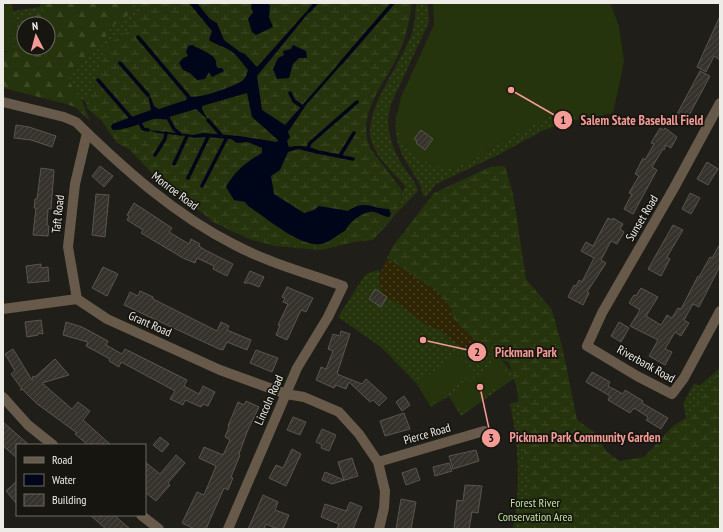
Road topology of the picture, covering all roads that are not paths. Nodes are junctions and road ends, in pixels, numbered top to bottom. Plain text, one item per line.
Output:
1 (3, 102) edge
2 (720, 103) edge
3 (87, 133) junction
4 (343, 286) joint
5 (77, 299) junction
6 (3, 309) edge
7 (720, 311) edge
8 (587, 346) joint
9 (286, 394) junction
10 (3, 397) edge
11 (484, 431) dead end
12 (52, 444) edge
13 (378, 462) junction
14 (142, 516) edge
15 (159, 529) edge
16 (228, 529) edge
17 (379, 529) edge

1 - 3 street, Monroe Road
2 - 8 street, Sunset Road
3 - 4 street, Monroe Road
3 - 5 street, Taft Road
4 - 9 street, Lincoln Road
5 - 6 street
5 - 9 street, Grant Road
7 - 8 street, Riverbank Road
9 - 13 street, Grant Road
9 - 16 street, Lincoln Road
10 - 12 street
11 - 13 street, Pierce Road
13 - 17 street
14 - 15 street

